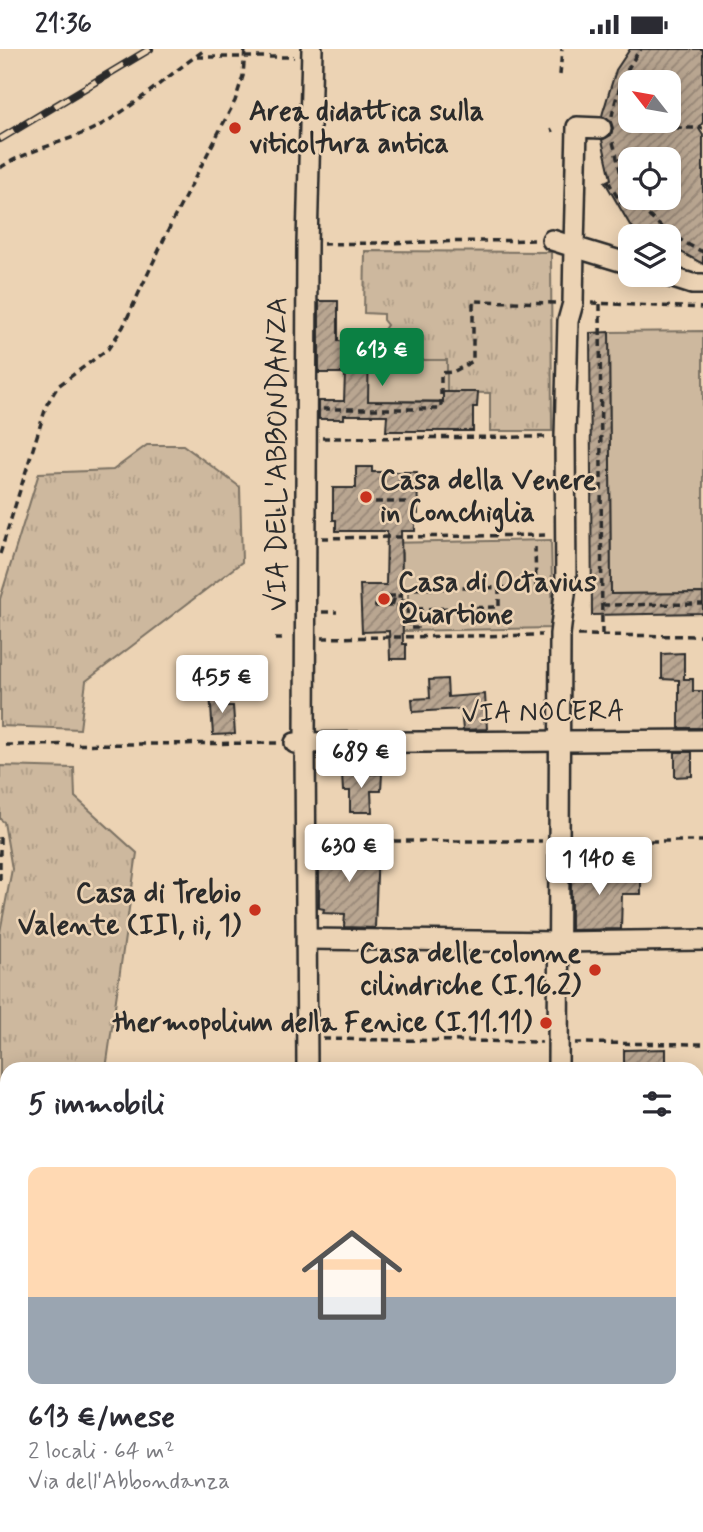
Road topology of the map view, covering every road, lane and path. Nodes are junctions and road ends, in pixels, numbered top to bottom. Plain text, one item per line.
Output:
1 (206, 49) edge
2 (245, 49) edge
3 (562, 49) edge
4 (642, 49) edge
5 (303, 53) edge
6 (245, 56) junction
7 (194, 57) junction
8 (560, 75) dead end
9 (608, 127) junction
10 (681, 128) edge
11 (703, 128) edge
12 (618, 164) edge
13 (0, 168) edge
14 (608, 181) dead end
15 (618, 198) edge
16 (643, 210) edge
17 (658, 224) edge
18 (681, 239) edge
19 (552, 240) joint
20 (307, 244) junction
21 (574, 247) junction
22 (703, 252) edge
23 (618, 260) edge
24 (681, 280) edge
25 (703, 284) edge
26 (552, 303) dead end
27 (573, 303) junction
28 (600, 304) junction
29 (703, 307) edge
30 (317, 409) dead end
31 (553, 437) dead end
32 (319, 438) dead end
33 (375, 502) dead end
34 (408, 502) dead end
35 (551, 535) dead end
36 (317, 538) dead end
37 (535, 547) dead end
38 (0, 554) edge
39 (499, 587) junction
40 (395, 596) junction
41 (703, 604) edge
42 (602, 605) junction
43 (374, 606) dead end
44 (560, 635) junction
45 (602, 635) junction
46 (703, 636) edge
47 (306, 638) junction
48 (561, 740) junction
49 (703, 740) edge
50 (299, 743) junction
51 (6, 745) dead end
52 (0, 837) edge
53 (306, 841) junction
54 (558, 841) junction
55 (703, 841) edge
56 (0, 883) edge
57 (307, 939) junction
58 (703, 940) edge
59 (557, 942) junction
60 (306, 1039) junction
61 (558, 1042) junction
62 (703, 1044) edge
63 (307, 1062) edge
64 (558, 1062) edge

1 - 7 path
2 - 6 path
3 - 8 path
4 - 9 path
5 - 6 path
5 - 20 street, VIA DELL'ABBONDANZA
6 - 7 path
6 - 38 path
7 - 13 path
9 - 12 path
9 - 21 street
10 - 11 path
14 - 15 path
16 - 17 path
18 - 22 path
19 - 20 path
19 - 21 street
20 - 47 street, VIA DELL'ABBONDANZA
21 - 23 street
21 - 27 street
24 - 25 street
26 - 30 path
27 - 28 path
27 - 44 street
28 - 29 path
28 - 42 path
31 - 32 path
33 - 34 path
35 - 36 path
37 - 39 path
39 - 40 path
39 - 40 path
40 - 43 path
41 - 42 path
42 - 45 path
44 - 45 path
44 - 47 path
44 - 48 street
45 - 46 path
47 - 50 street, VIA DELL'ABBONDANZA
48 - 49 street, VIA NOCERA
48 - 50 street, VIA NOCERA
48 - 54 street
50 - 51 path
50 - 53 street, VIA DELL'ABBONDANZA
52 - 56 path
53 - 54 path
53 - 57 street, VIA DELL'ABBONDANZA
54 - 55 path
54 - 59 street
57 - 59 street
57 - 60 street, VIA DELL'ABBONDANZA
58 - 59 street
59 - 61 street
60 - 61 path
60 - 63 street, VIA DELL'ABBONDANZA
61 - 62 path
61 - 64 street

